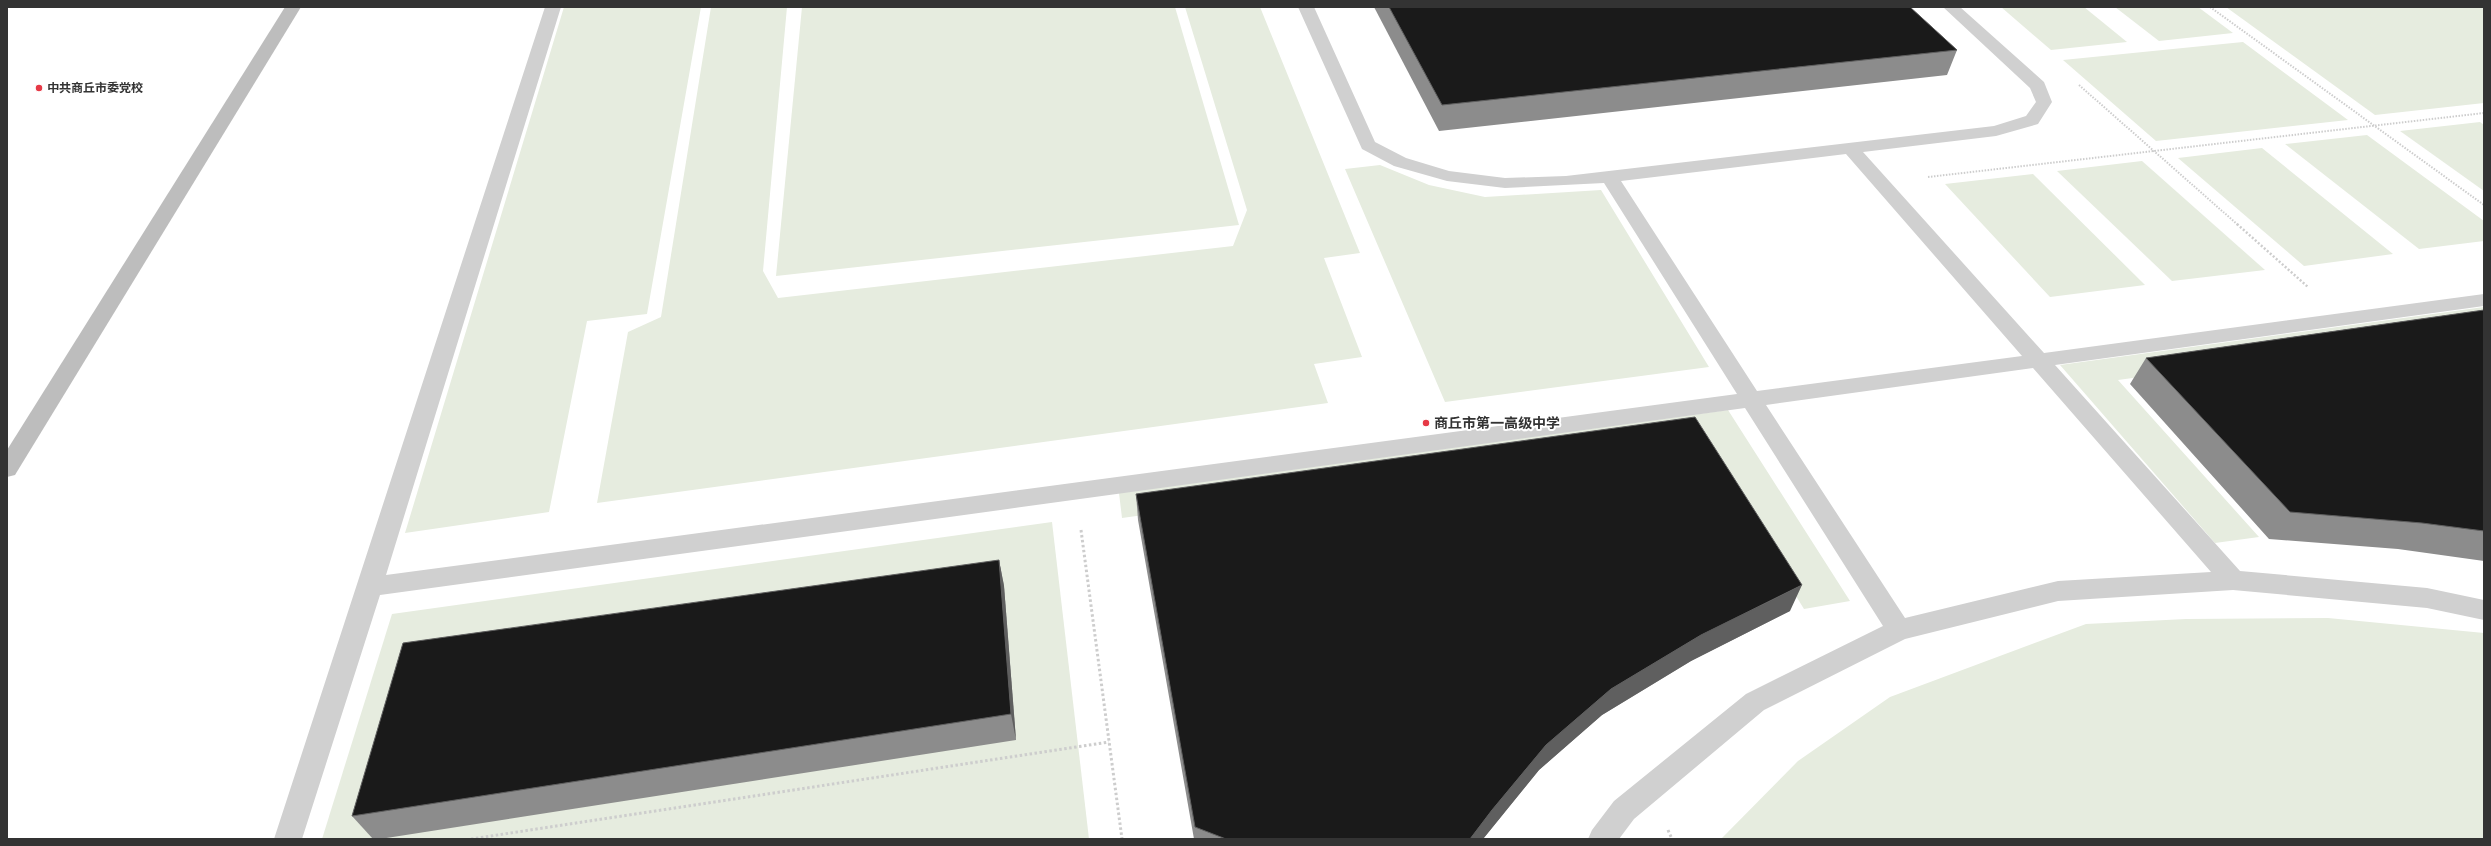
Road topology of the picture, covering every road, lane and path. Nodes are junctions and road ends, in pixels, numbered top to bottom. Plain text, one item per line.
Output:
1 (293, 7) edge
2 (553, 7) edge
3 (1306, 7) edge
4 (1951, 7) edge
5 (2210, 7) edge
6 (2078, 84) dead end
7 (2484, 113) edge
8 (2375, 126) junction
9 (1852, 149) junction
10 (2154, 151) junction
11 (1609, 177) junction
12 (1925, 177) dead end
13 (2484, 205) edge
14 (2484, 300) edge
15 (2345, 319) junction
16 (2039, 361) junction
17 (1752, 400) junction
18 (7, 469) edge
19 (1076, 491) junction
20 (2233, 580) junction
21 (370, 587) junction
22 (2484, 610) edge
23 (1899, 630) junction
24 (1109, 742) junction
25 (288, 839) edge
26 (471, 839) edge
27 (1122, 839) edge
28 (1602, 839) edge

1 - 18 street
2 - 21 lane
3 - 11 lane
4 - 9 lane
5 - 8 path
6 - 10 path
7 - 8 path
8 - 10 path
8 - 13 path
9 - 11 lane
9 - 16 lane
10 - 12 path
10 - 15 path
11 - 17 lane
14 - 15 lane
15 - 16 lane
16 - 17 lane
16 - 20 lane
17 - 19 lane
17 - 23 lane
19 - 21 lane
19 - 24 path
20 - 22 lane
20 - 23 lane
21 - 25 lane
23 - 28 lane
24 - 26 path
24 - 27 path

